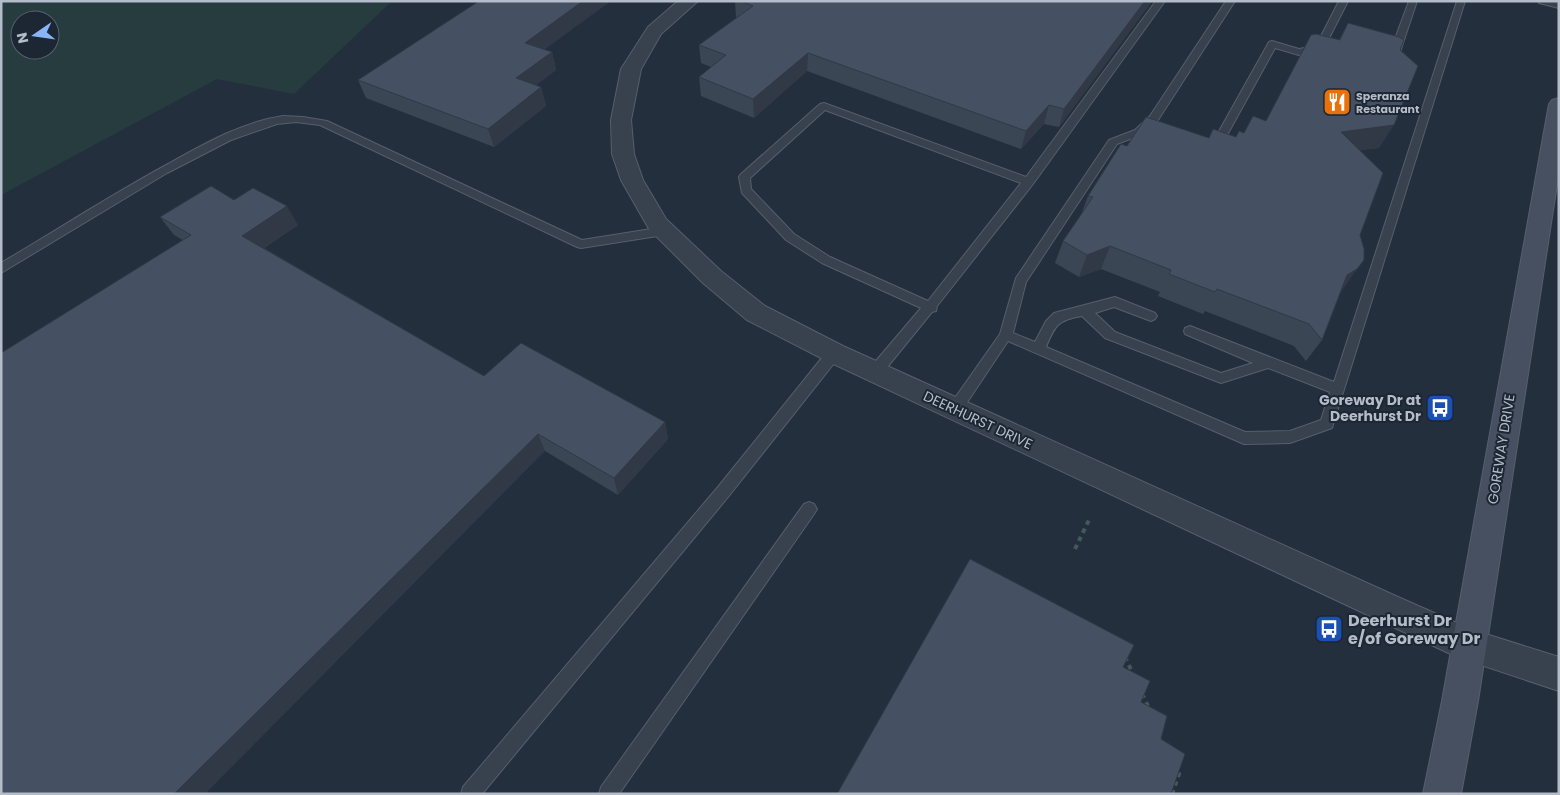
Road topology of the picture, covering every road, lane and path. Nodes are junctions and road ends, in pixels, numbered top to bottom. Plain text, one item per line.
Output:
1 (688, 1) edge
2 (1161, 1) edge
3 (1231, 1) edge
4 (1344, 1) edge
5 (1413, 1) edge
6 (1461, 1) edge
7 (1542, 1) edge
8 (1559, 5) edge
9 (1392, 58) edge
10 (1559, 104) edge
11 (1203, 141) edge
12 (1029, 182) junction
13 (664, 231) junction
14 (1, 269) edge
15 (932, 308) junction
16 (1085, 311) junction
17 (1152, 316) dead end
18 (1190, 331) dead end
19 (1006, 334) junction
20 (1039, 349) junction
21 (834, 353) junction
22 (1268, 363) junction
23 (875, 372) junction
24 (1338, 389) junction
25 (955, 409) junction
26 (809, 509) dead end
27 (1089, 520) dead end
28 (1075, 549) dead end
29 (1469, 645) junction
30 (1124, 655) edge
31 (1559, 674) edge
32 (1136, 680) edge
33 (1140, 689) edge
34 (1151, 714) edge
35 (1175, 765) edge
36 (470, 794) edge
37 (608, 794) edge
38 (1172, 794) edge
39 (1442, 794) edge

1 - 13 street, DEERHURST DRIVE
2 - 12 lane
3 - 19 lane
4 - 11 lane
5 - 9 lane
6 - 24 lane
7 - 8 lane
10 - 29 main road, GOREWAY DRIVE
12 - 15 lane
12 - 15 lane
13 - 14 lane
13 - 21 street, DEERHURST DRIVE
15 - 23 lane
16 - 17 lane
16 - 20 lane
16 - 22 lane
18 - 22 lane
19 - 20 lane
19 - 25 lane
20 - 24 lane
21 - 23 street, DEERHURST DRIVE
21 - 36 lane
22 - 24 lane
23 - 25 street, DEERHURST DRIVE
25 - 29 street, DEERHURST DRIVE
26 - 37 lane
27 - 28 path
29 - 31 street, DEERHURST DRIVE
29 - 39 main road, GOREWAY DRIVE
30 - 32 path
33 - 34 path
35 - 38 path

